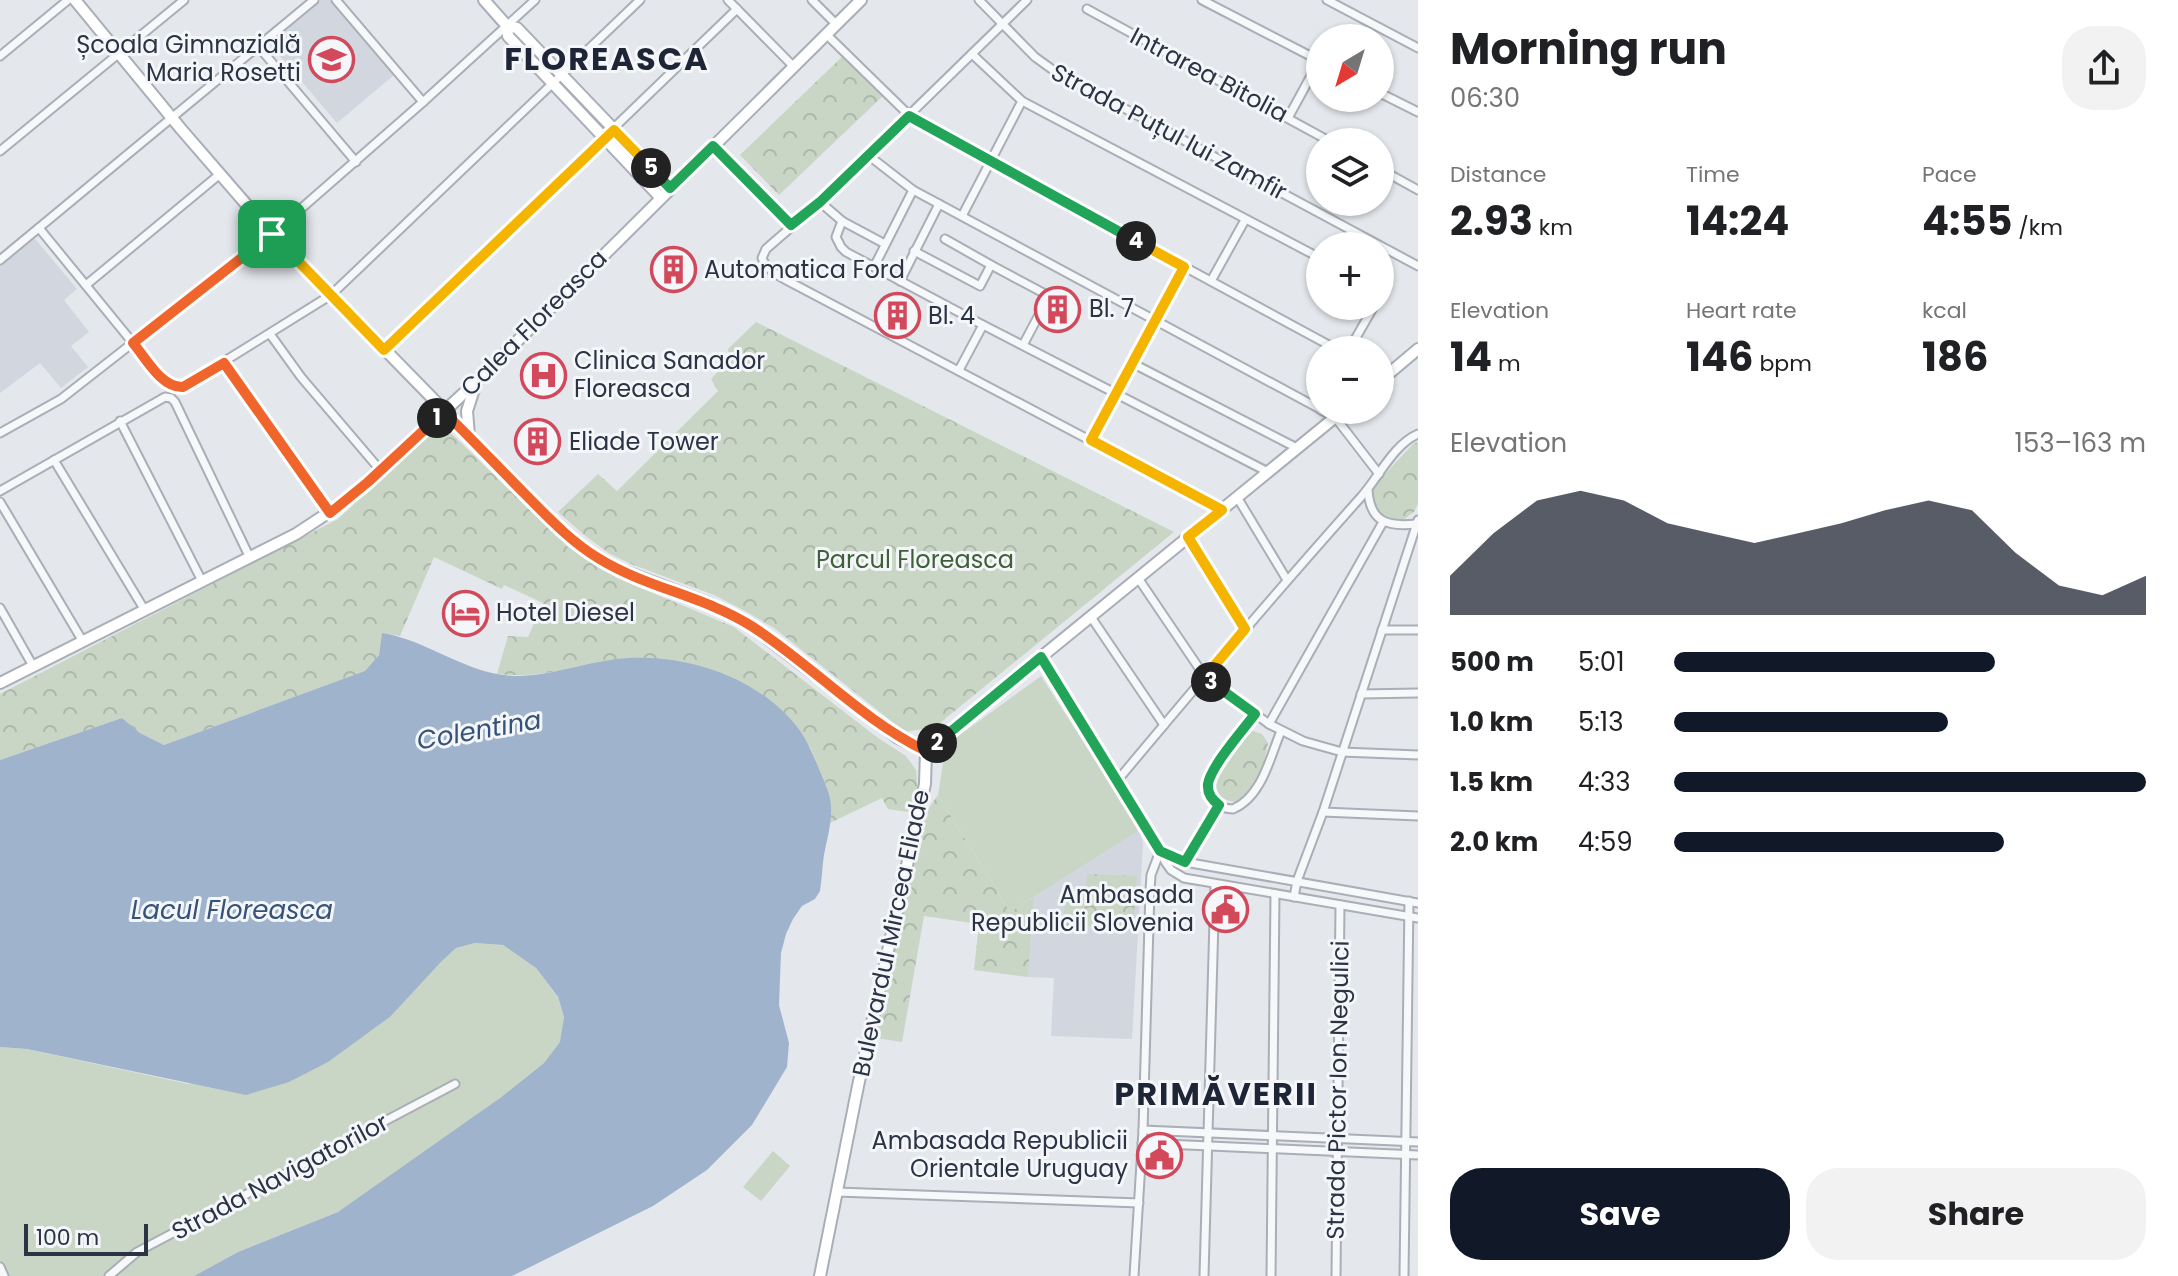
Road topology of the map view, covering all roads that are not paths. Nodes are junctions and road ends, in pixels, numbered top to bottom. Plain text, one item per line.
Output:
1 (68, 0) edge
2 (75, 0) edge
3 (184, 0) edge
4 (314, 0) edge
5 (336, 0) edge
6 (484, 0) edge
7 (535, 0) edge
8 (728, 0) edge
9 (812, 0) edge
10 (861, 0) edge
11 (979, 0) edge
12 (1027, 0) edge
13 (1202, 0) edge
14 (1327, 0) edge
15 (635, 1) edge
16 (737, 9) junction
17 (1087, 9) dead end
18 (836, 24) junction
19 (1002, 25) junction
20 (507, 26) junction
21 (826, 34) junction
22 (258, 46) junction
23 (1418, 48) edge
24 (119, 53) junction
25 (972, 54) junction
26 (1306, 54) edge
27 (0, 56) edge
28 (793, 66) junction
29 (563, 75) junction
30 (553, 84) junction
31 (1306, 86) edge
32 (1394, 100) edge
33 (1022, 101) junction
34 (423, 102) junction
35 (1418, 112) edge
36 (909, 116) junction
37 (172, 117) junction
38 (1288, 118) junction
39 (1306, 128) edge
40 (614, 130) junction
41 (604, 139) junction
42 (713, 146) junction
43 (0, 151) edge
44 (868, 155) junction
45 (356, 162) junction
46 (990, 162) junction
47 (220, 174) junction
48 (1394, 177) edge
49 (670, 188) junction
50 (913, 190) junction
51 (1418, 190) edge
52 (660, 197) junction
53 (820, 202) junction
54 (939, 204) junction
55 (962, 216) junction
56 (1245, 220) junction
57 (842, 221) junction
58 (791, 225) junction
59 (39, 228) junction
60 (272, 234) junction
61 (945, 239) dead end
62 (885, 244) junction
63 (914, 251) junction
64 (1306, 251) edge
65 (0, 260) edge
66 (991, 265) junction
67 (1418, 266) edge
68 (874, 267) junction
69 (1184, 267) junction
70 (900, 281) junction
71 (1211, 281) junction
72 (86, 285) junction
73 (331, 295) junction
74 (1155, 319) junction
75 (983, 325) junction
76 (270, 334) junction
77 (1312, 336) edge
78 (133, 343) junction
79 (1023, 345) junction
80 (1418, 349) edge
81 (384, 350) junction
82 (224, 363) junction
83 (1132, 363) junction
84 (1394, 367) edge
85 (959, 370) junction
86 (477, 381) junction
87 (1116, 392) junction
88 (1306, 402) edge
89 (444, 412) junction
90 (120, 421) junction
91 (1327, 424) edge
92 (1346, 424) edge
93 (0, 433) edge
94 (1418, 434) edge
95 (469, 436) junction
96 (1091, 440) junction
97 (1297, 448) junction
98 (54, 460) junction
99 (381, 471) junction
100 (1268, 472) junction
101 (1379, 474) junction
102 (1368, 490) junction
103 (0, 491) edge
104 (1237, 497) junction
105 (0, 502) edge
106 (1222, 510) junction
107 (330, 513) junction
108 (1383, 522) junction
109 (1417, 522) edge
110 (1188, 537) junction
111 (250, 558) junction
112 (1138, 578) junction
113 (1287, 580) junction
114 (202, 581) junction
115 (0, 608) edge
116 (144, 609) junction
117 (1091, 617) junction
118 (1245, 629) junction
119 (1382, 630) junction
120 (1418, 630) edge
121 (82, 640) junction
122 (1041, 657) junction
123 (33, 666) junction
124 (1205, 677) junction
125 (0, 683) edge
126 (1418, 693) edge
127 (1361, 694) junction
128 (1255, 714) junction
129 (1269, 724) junction
130 (1164, 725) junction
131 (1281, 731) junction
132 (926, 751) junction
133 (1342, 752) junction
134 (1418, 755) edge
135 (1117, 781) junction
136 (1219, 805) junction
137 (1323, 812) junction
138 (1418, 816) edge
139 (1160, 851) junction
140 (1185, 862) junction
141 (1297, 881) junction
142 (1215, 884) junction
143 (1275, 894) junction
144 (1294, 897) junction
145 (1409, 901) junction
146 (1418, 903) edge
147 (1340, 905) junction
148 (1408, 916) junction
149 (1418, 918) edge
150 (455, 1084) dead end
151 (1143, 1130) junction
152 (1207, 1133) junction
153 (1273, 1136) junction
154 (1337, 1138) junction
155 (1405, 1141) junction
156 (1418, 1142) edge
157 (1142, 1143) junction
158 (1207, 1146) junction
159 (1273, 1150) junction
160 (1337, 1152) junction
161 (1405, 1155) junction
162 (1418, 1155) edge
163 (837, 1192) junction
164 (1139, 1203) junction
165 (0, 1267) edge
166 (4, 1276) edge
167 (109, 1276) edge
168 (820, 1276) edge
169 (1134, 1276) edge
170 (1204, 1276) edge
171 (1271, 1276) edge
172 (1336, 1276) edge
173 (1404, 1276) edge

1 - 27 street
2 - 24 street
3 - 24 street
4 - 22 street
5 - 34 street
6 - 20 street
7 - 20 street
8 - 16 street
9 - 18 street
10 - 18 street, Calea Floreasca
11 - 19 street, Strada Puțul lui Zamfir
12 - 19 street
13 - 26 street
14 - 23 street
15 - 29 street
16 - 28 street
16 - 40 street
17 - 38 street, Intrarea Bitolia
18 - 21 street, Calea Floreasca
19 - 25 street
19 - 67 street, Strada Puțul lui Zamfir
20 - 29 street
20 - 30 street
20 - 34 street
21 - 28 street, Calea Floreasca
21 - 36 street
22 - 37 street
22 - 45 street
24 - 37 street
24 - 43 street
25 - 33 street
25 - 36 street
28 - 42 street, Calea Floreasca
29 - 30 street
29 - 40 street
30 - 41 street
30 - 73 street
31 - 38 street
32 - 35 street
33 - 46 street
33 - 56 street
34 - 45 street
36 - 44 street
36 - 46 street
37 - 47 street
37 - 59 street
38 - 39 street, Intrarea Bitolia
40 - 41 street
40 - 49 street
41 - 52 street
41 - 81 street
42 - 49 street, Calea Floreasca
42 - 58 street
44 - 50 street
44 - 53 street
45 - 60 street
46 - 55 street
46 - 69 street
47 - 60 street
47 - 72 street
48 - 51 street
49 - 52 street, Calea Floreasca
50 - 54 street
50 - 62 street
52 - 86 street, Calea Floreasca
53 - 57 street
53 - 58 street
54 - 55 street
54 - 63 street
55 - 74 street
56 - 64 street
56 - 71 street
57 - 62 street
57 - 68 street
58 - 85 street
59 - 65 street
59 - 72 street
60 - 73 street
60 - 78 street
61 - 66 street
62 - 68 street
63 - 66 street
63 - 70 street
66 - 79 street
68 - 70 street
69 - 71 street
69 - 74 street
70 - 75 street
71 - 77 street
72 - 78 street
73 - 76 street
73 - 81 street
74 - 83 street
74 - 88 street
75 - 79 street
75 - 85 street
76 - 82 street
76 - 99 street
78 - 82 street
78 - 93 street
79 - 87 street
80 - 84 street
81 - 89 street
82 - 107 street
83 - 87 street
83 - 97 street
85 - 96 street
86 - 89 street, Calea Floreasca
86 - 95 street
87 - 96 street
87 - 100 street
89 - 95 street
89 - 99 street, Calea Floreasca
90 - 98 street
90 - 111 street
90 - 114 street
91 - 97 street
92 - 101 street
94 - 101 street
95 - 132 street
96 - 106 street
97 - 100 street
98 - 103 street
98 - 116 street
99 - 107 street, Calea Floreasca
100 - 104 street
101 - 102 street
102 - 108 street
102 - 113 street
104 - 106 street
104 - 113 street
105 - 121 street
106 - 110 street
107 - 111 street, Calea Floreasca
108 - 109 street
108 - 129 street
109 - 119 street
110 - 112 street
110 - 118 street
111 - 114 street, Calea Floreasca
112 - 117 street
112 - 124 street
113 - 118 street
114 - 116 street, Calea Floreasca
115 - 123 street
116 - 121 street, Calea Floreasca
117 - 122 street
117 - 130 street
118 - 124 street
119 - 120 street
119 - 127 street
121 - 123 street, Calea Floreasca
122 - 132 street
122 - 135 street
123 - 125 street, Calea Floreasca
124 - 128 street
124 - 130 street
126 - 127 street
127 - 133 street
128 - 129 street
128 - 136 street
129 - 131 street
130 - 135 street
131 - 133 street
131 - 136 street
132 - 163 street, Bulevardul Mircea Eliade
133 - 134 street
133 - 137 street
135 - 139 street
136 - 140 street
137 - 138 street
137 - 141 street
139 - 140 street
139 - 142 street
139 - 151 street
140 - 141 street
141 - 144 street
141 - 145 street
142 - 143 street
142 - 152 street
143 - 144 street
143 - 153 street
144 - 147 street
145 - 146 street
145 - 148 street
147 - 148 street
147 - 154 street, Strada Pictor Ion Negulici
148 - 149 street
148 - 155 street
150 - 167 street, Strada Navigatorilor
151 - 152 street
151 - 157 street
152 - 153 street
152 - 158 street
153 - 154 street
153 - 159 street
154 - 155 street
154 - 160 street, Strada Pictor Ion Negulici
155 - 156 street
155 - 161 street
157 - 158 street
157 - 164 street
158 - 159 street
158 - 170 street
159 - 160 street
159 - 171 street
160 - 161 street
160 - 172 street, Strada Pictor Ion Negulici
161 - 162 street
161 - 173 street
163 - 164 street
163 - 168 street, Bulevardul Mircea Eliade
164 - 169 street
165 - 166 street

